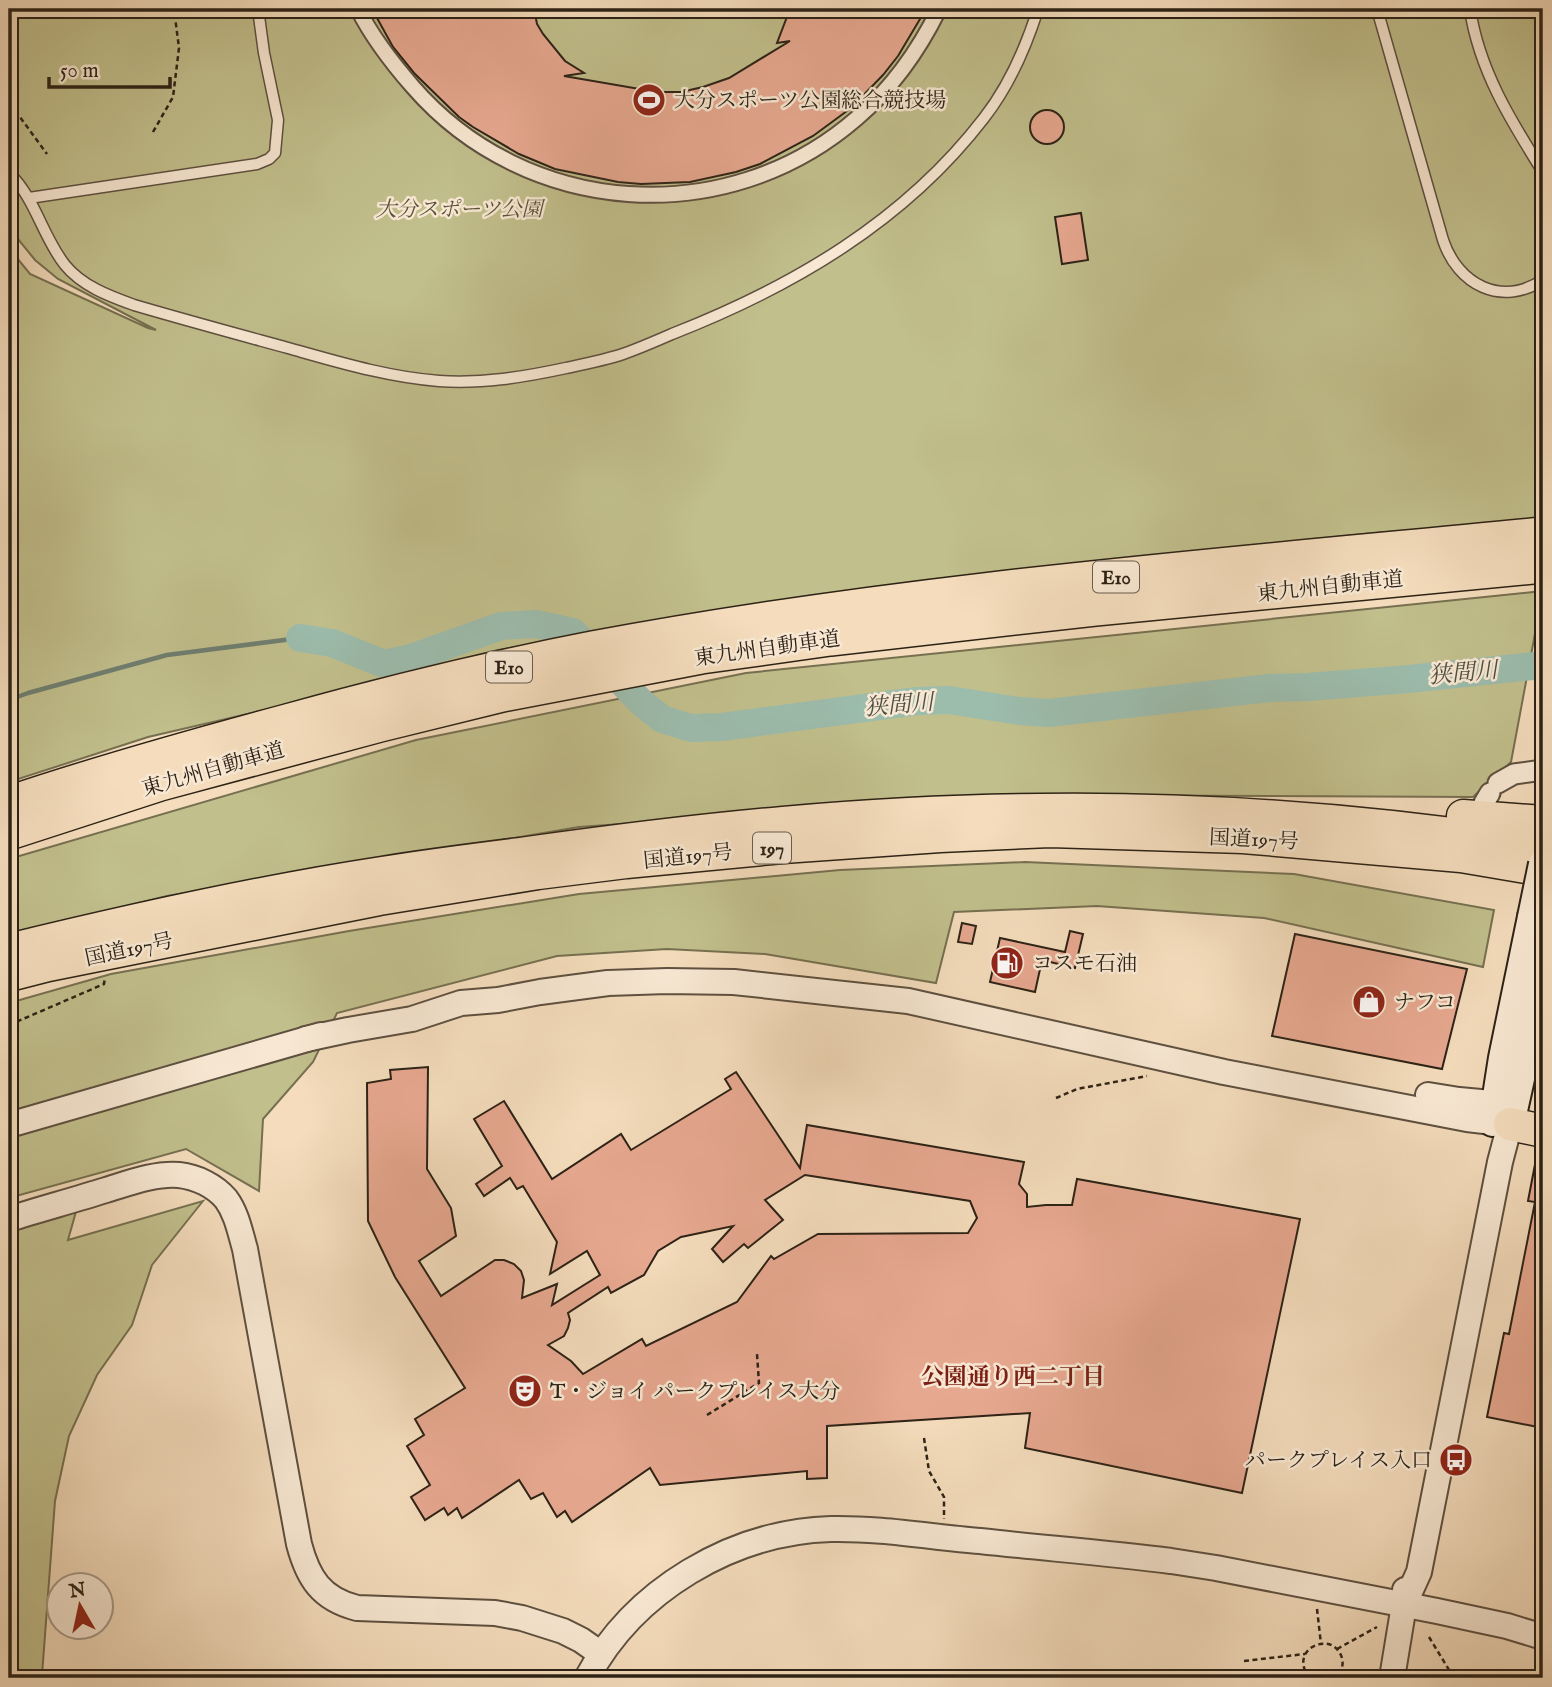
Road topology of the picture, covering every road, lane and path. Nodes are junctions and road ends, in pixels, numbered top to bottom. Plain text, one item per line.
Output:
1 (174, 9) edge
2 (258, 9) edge
3 (358, 9) edge
4 (939, 9) edge
5 (1038, 9) edge
6 (1377, 9) edge
7 (1470, 9) edge
8 (9, 95) edge
9 (153, 132) dead end
10 (47, 154) dead end
11 (9, 173) edge
12 (1543, 173) edge
13 (29, 198) junction
14 (1543, 280) edge
15 (1543, 535) edge
16 (1543, 565) edge
17 (696, 645) junction
18 (335, 722) junction
19 (1543, 770) edge
20 (1490, 798) junction
21 (9, 804) edge
22 (1255, 815) junction
23 (1543, 822) edge
24 (9, 832) edge
25 (1027, 832) junction
26 (1543, 847) edge
27 (1543, 864) edge
28 (1543, 870) edge
29 (1538, 905) edge
30 (9, 950) edge
31 (106, 971) dead end
32 (1543, 974) edge
33 (9, 975) edge
34 (9, 1025) edge
35 (1151, 1075) dead end
36 (1056, 1098) dead end
37 (1511, 1113) edge
38 (9, 1125) edge
39 (1543, 1131) edge
40 (9, 1219) edge
41 (757, 1354) dead end
42 (707, 1415) dead end
43 (924, 1438) dead end
44 (944, 1522) dead end
45 (1316, 1600) dead end
46 (1404, 1605) junction
47 (1377, 1627) dead end
48 (1429, 1637) dead end
49 (1543, 1637) edge
50 (1321, 1644) junction
51 (1336, 1649) junction
52 (601, 1654) junction
53 (1305, 1654) junction
54 (1244, 1661) dead end
55 (587, 1678) edge
56 (1310, 1678) edge
57 (1335, 1678) edge
58 (1392, 1678) edge
59 (1454, 1678) edge

1 - 9 path
2 - 13 lane
3 - 4 street
5 - 13 lane
6 - 14 lane
7 - 12 lane
8 - 10 path
11 - 13 lane
15 - 17 highway, 東九州自動車道 / E10
16 - 17 highway, 東九州自動車道 / E10
17 - 18 highway, 東九州自動車道 / E10
18 - 21 highway, 東九州自動車道 / E10
18 - 24 highway, 東九州自動車道 / E10
19 - 20 street
20 - 22 highway
20 - 23 highway
22 - 26 highway, 国道197号 / 197
22 - 30 highway, 国道197号 / 197
25 - 28 highway, 国道197号 / 197
25 - 29 highway
25 - 33 highway, 国道197号 / 197
27 - 29 main road, bridge
29 - 37 main road
31 - 34 path
32 - 37 main road
35 - 36 path
37 - 38 street
37 - 39 highway
37 - 46 street
40 - 52 street
41 - 42 path
43 - 44 path
45 - 50 path
46 - 49 street
46 - 52 street
46 - 58 street
47 - 51 path
48 - 59 path
50 - 51 path
50 - 53 path
51 - 57 path
52 - 55 street
53 - 54 path
53 - 56 path

